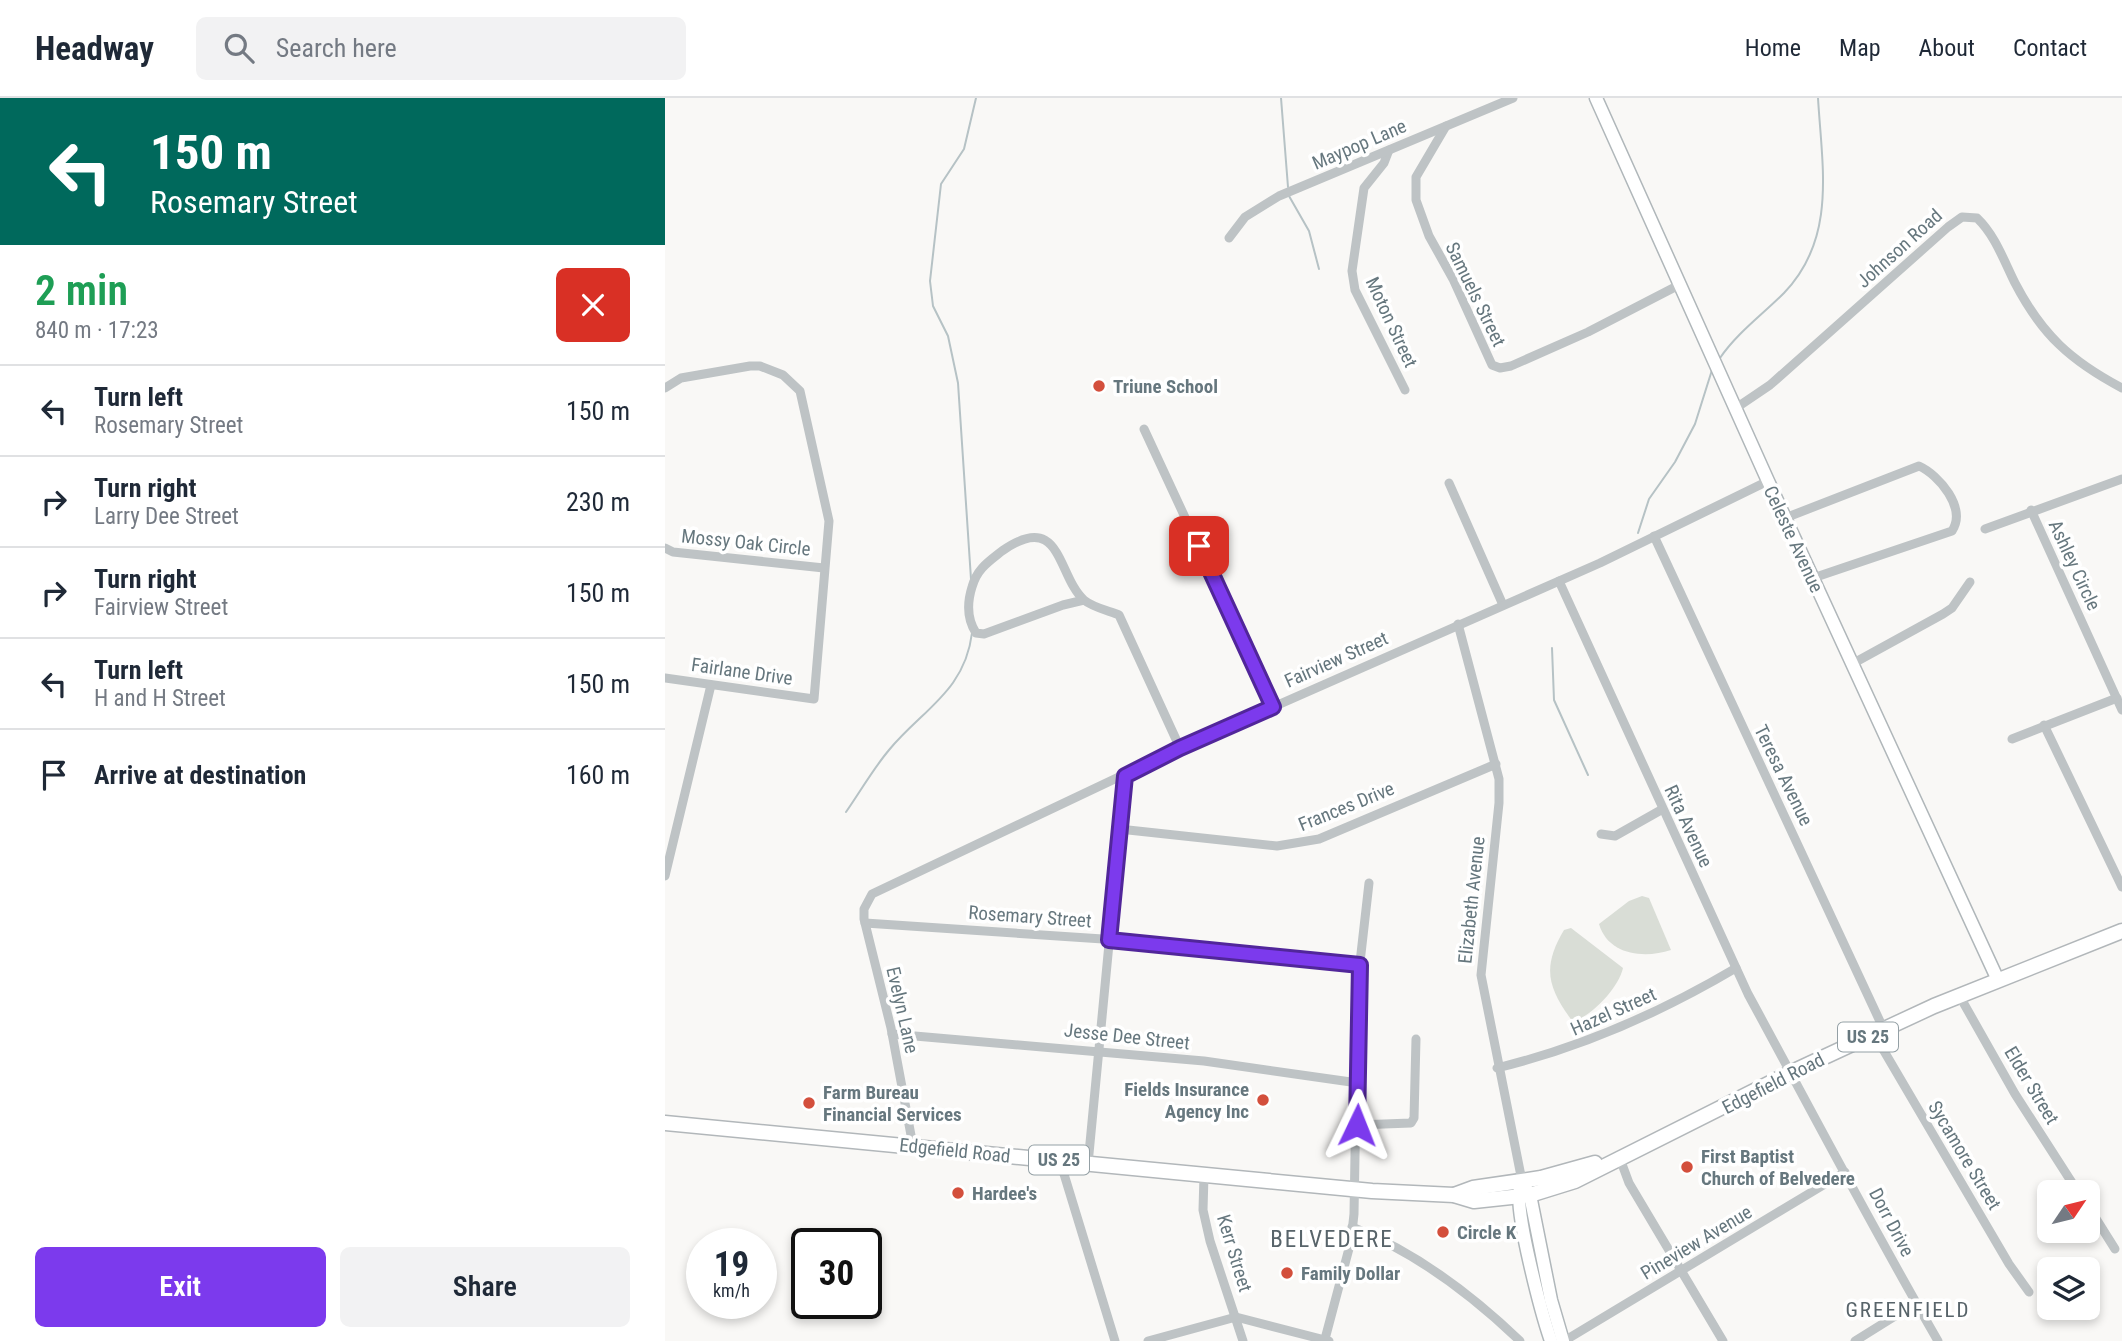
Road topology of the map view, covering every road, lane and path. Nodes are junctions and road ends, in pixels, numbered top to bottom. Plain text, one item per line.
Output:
1 (1513, 98) edge
2 (1596, 98) edge
3 (1446, 126) junction
4 (1389, 150) junction
5 (1229, 238) dead end
6 (1679, 285) junction
7 (2122, 387) edge
8 (665, 388) edge
9 (1405, 390) dead end
10 (1736, 408) junction
11 (1144, 429) dead end
12 (2122, 479) edge
13 (1768, 481) junction
14 (1449, 483) dead end
15 (2031, 510) junction
16 (1785, 518) junction
17 (1985, 529) dead end
18 (1654, 536) junction
19 (665, 548) edge
20 (824, 568) junction
21 (1813, 578) junction
22 (1559, 581) junction
23 (1970, 582) dead end
24 (1084, 600) junction
25 (1503, 604) junction
26 (1458, 624) junction
27 (1852, 664) junction
28 (665, 678) edge
29 (711, 685) junction
30 (2116, 698) junction
31 (814, 699) joint
32 (1273, 707) junction
33 (2122, 709) edge
34 (2044, 726) junction
35 (2012, 739) dead end
36 (1180, 748) junction
37 (1496, 764) junction
38 (1125, 776) junction
39 (1661, 810) junction
40 (1119, 829) junction
41 (1601, 835) dead end
42 (665, 876) edge
43 (1369, 883) dead end
44 (2122, 887) edge
45 (865, 923) junction
46 (2122, 931) edge
47 (1109, 940) junction
48 (1360, 965) junction
49 (1736, 968) junction
50 (1997, 978) junction
51 (1959, 995) junction
52 (1879, 1032) junction
53 (892, 1034) junction
54 (1416, 1039) dead end
55 (1099, 1052) junction
56 (1497, 1068) junction
57 (1794, 1077) junction
58 (1358, 1083) junction
59 (665, 1123) edge
60 (1357, 1125) junction
61 (913, 1146) junction
62 (1619, 1156) junction
63 (1060, 1161) junction
64 (1088, 1164) junction
65 (1845, 1172) junction
66 (1204, 1175) junction
67 (2070, 1180) edge
68 (1522, 1181) junction
69 (1356, 1189) junction
70 (1454, 1195) junction
71 (1524, 1196) junction
72 (2100, 1225) edge
73 (1352, 1227) junction
74 (2115, 1249) dead end
75 (1682, 1272) junction
76 (2029, 1292) dead end
77 (1916, 1303) junction
78 (1236, 1317) junction
79 (1327, 1340) edge
80 (1115, 1341) edge
81 (1147, 1341) edge
82 (1243, 1341) edge
83 (1520, 1341) edge
84 (1551, 1341) edge
85 (1563, 1341) edge
86 (1723, 1341) edge
87 (1855, 1341) edge
88 (1938, 1341) edge

1 - 3 street, Maypop Lane
2 - 6 street, Celeste Avenue
3 - 4 street, Maypop Lane
3 - 6 street, Samuels Street
4 - 5 street, Maypop Lane
4 - 9 street, Moton Street
6 - 10 street, Celeste Avenue
7 - 10 street, Johnson Road
8 - 20 street, Mossy Oak Circle
10 - 13 street, Celeste Avenue
11 - 32 street
12 - 15 street
13 - 16 street, Celeste Avenue
13 - 18 street, Fairview Street
14 - 25 street
15 - 17 street
15 - 30 street, Ashley Circle
16 - 21 street, Celeste Avenue
16 - 21 street
18 - 22 street, Fairview Street
18 - 52 street, Teresa Avenue
19 - 20 street, Mossy Oak Circle
20 - 31 street, Mossy Oak Circle
21 - 27 street, Celeste Avenue
22 - 25 street, Fairview Street
22 - 39 street, Rita Avenue
23 - 27 street
24 - 24 street
24 - 36 street
25 - 26 street, Fairview Street
26 - 32 street, Fairview Street
26 - 37 street, Elizabeth Avenue
27 - 50 street, Celeste Avenue
28 - 29 street, Fairlane Drive
29 - 31 street, Fairlane Drive
29 - 42 street
30 - 33 street, Ashley Circle
30 - 34 street
32 - 36 street, Fairview Street
34 - 35 street
34 - 44 street
36 - 38 street, Fairview Street
37 - 40 street, Frances Drive
37 - 56 street, Elizabeth Avenue
38 - 40 street
38 - 45 street, Fairview Street
39 - 41 street
39 - 49 street, Rita Avenue
40 - 47 street
43 - 48 street
45 - 47 street, Rosemary Street
45 - 53 street, Evelyn Lane
46 - 50 main road, Edgefield Road / US 25
47 - 48 street, Rosemary Street
47 - 55 street
48 - 58 street
49 - 56 street, Hazel Street
49 - 57 street, Rita Avenue
50 - 51 main road, Edgefield Road / US 25
51 - 52 main road, Edgefield Road / US 25
51 - 67 street, Elder Street
52 - 57 main road, Edgefield Road / US 25
52 - 76 street, Sycamore Street
53 - 55 street, Jesse Dee Street
53 - 61 street, Evelyn Lane
54 - 60 street
55 - 58 street, Jesse Dee Street
55 - 64 street
56 - 68 street, Elizabeth Avenue
57 - 62 main road, Edgefield Road / US 25
57 - 65 street, Dorr Drive
58 - 60 street
59 - 61 main road, Edgefield Road / US 25
60 - 69 street
61 - 63 main road, Edgefield Road / US 25
62 - 68 main road, Edgefield Road / US 25
62 - 71 main road, Edgefield Road / US 25
62 - 75 street
63 - 64 main road, Edgefield Road / US 25
63 - 80 street
64 - 66 main road, Edgefield Road / US 25
65 - 75 street, Pineview Avenue
65 - 77 street, Dorr Drive
66 - 69 main road, Edgefield Road / US 25
66 - 78 street, Kerr Street
68 - 70 main road, Edgefield Road / US 25
68 - 71 street
69 - 70 main road, Edgefield Road / US 25
69 - 73 street
70 - 71 main road, Edgefield Road / US 25
71 - 84 street
71 - 85 street
72 - 74 street
73 - 79 street
73 - 83 street
75 - 85 street, Pineview Avenue
75 - 86 street
77 - 87 street
77 - 88 street, Dorr Drive
78 - 79 street
78 - 81 street
78 - 82 street, Kerr Street

